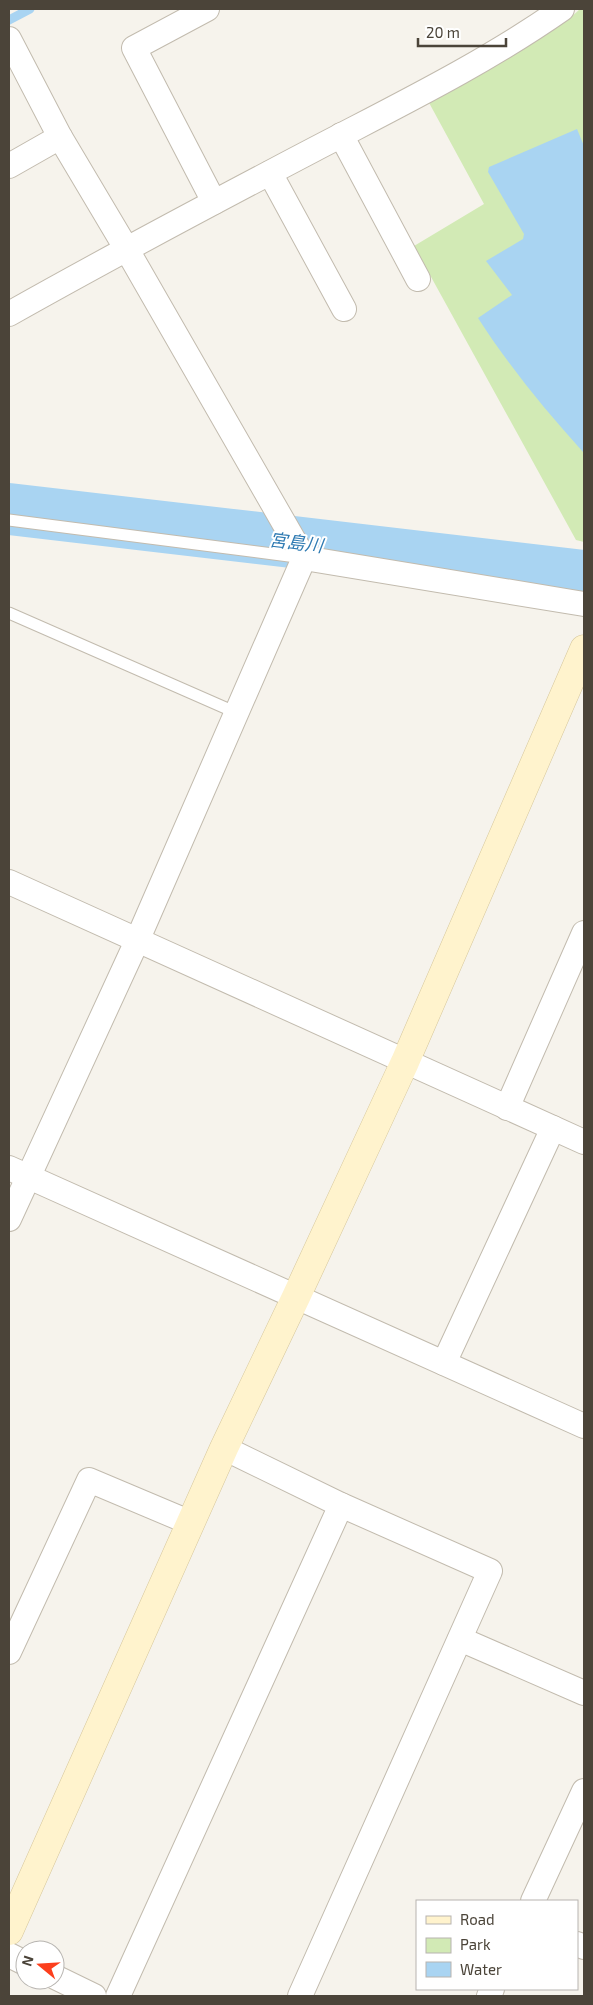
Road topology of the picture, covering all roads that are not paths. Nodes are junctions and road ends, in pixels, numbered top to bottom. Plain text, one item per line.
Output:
1 (207, 9) edge
2 (562, 9) edge
3 (9, 39) edge
4 (342, 135) junction
5 (60, 137) junction
6 (9, 166) edge
7 (270, 173) junction
8 (214, 202) junction
9 (126, 248) junction
10 (418, 279) dead end
11 (344, 309) dead end
12 (9, 314) edge
13 (9, 520) edge
14 (304, 558) junction
15 (584, 604) edge
16 (9, 613) edge
17 (584, 649) edge
18 (237, 713) junction
19 (9, 882) edge
20 (584, 933) edge
21 (137, 941) junction
22 (405, 1062) junction
23 (507, 1108) junction
24 (553, 1128) junction
25 (584, 1142) edge
26 (19, 1172) edge
27 (9, 1219) edge
28 (296, 1297) junction
29 (444, 1363) junction
30 (584, 1426) edge
31 (224, 1448) junction
32 (341, 1505) junction
33 (191, 1523) junction
34 (460, 1639) junction
35 (9, 1652) edge
36 (584, 1693) edge
37 (584, 1791) edge
38 (533, 1900) edge
39 (9, 1931) edge
40 (65, 1982) edge
41 (94, 1996) edge
42 (118, 1996) edge
43 (300, 1996) edge

1 - 8 street
2 - 4 street
3 - 5 street
4 - 7 street
4 - 10 street
5 - 6 street
5 - 9 street
7 - 8 street
7 - 11 street
8 - 9 street
9 - 12 street
9 - 14 street
13 - 14 lane
14 - 15 street
14 - 18 street
16 - 18 lane
17 - 22 street
18 - 21 street
19 - 21 street
20 - 23 street
21 - 22 street
21 - 26 street
22 - 23 street
22 - 28 street
23 - 24 street
24 - 25 street
24 - 29 street
26 - 27 street
26 - 28 street
28 - 29 street
28 - 31 street
29 - 30 street
31 - 32 street
31 - 33 street
32 - 34 street
32 - 42 street
33 - 35 street
33 - 39 street
34 - 36 street
34 - 43 street
37 - 38 street
40 - 41 street

